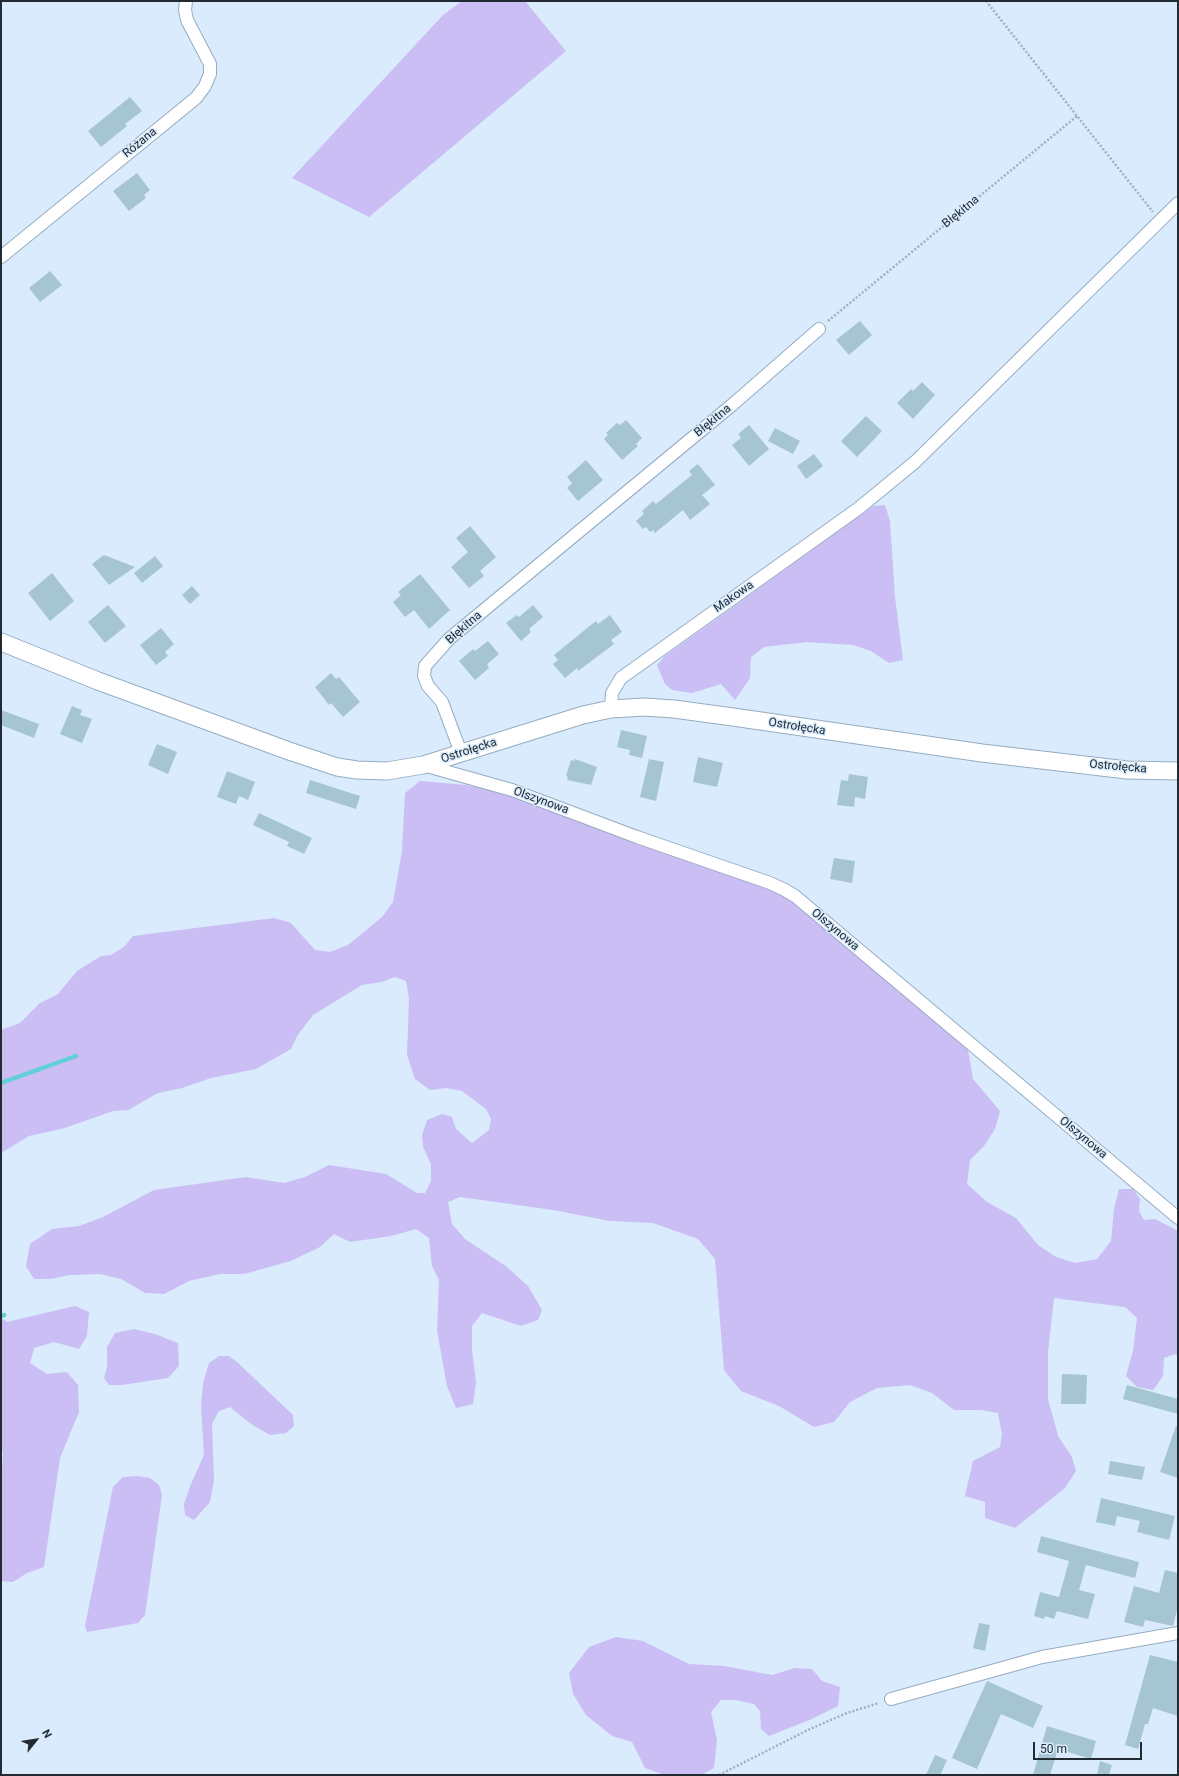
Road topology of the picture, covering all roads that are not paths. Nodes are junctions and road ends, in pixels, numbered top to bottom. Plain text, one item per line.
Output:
1 (186, 1) edge
2 (1178, 203) edge
3 (1, 257) edge
4 (819, 329) road end
5 (1, 642) edge
6 (611, 709) junction
7 (461, 753) junction
8 (423, 765) junction
9 (1178, 771) edge
10 (1178, 1218) edge
11 (1178, 1633) edge
12 (891, 1699) road end

1 - 3 street, Różana
2 - 6 street, Makowa
4 - 7 street, Błękitna
5 - 8 street, Ostrołęcka
6 - 7 street, Ostrołęcka
6 - 9 street, Ostrołęcka
7 - 8 street, Ostrołęcka
8 - 10 street, Olszynowa
11 - 12 street

